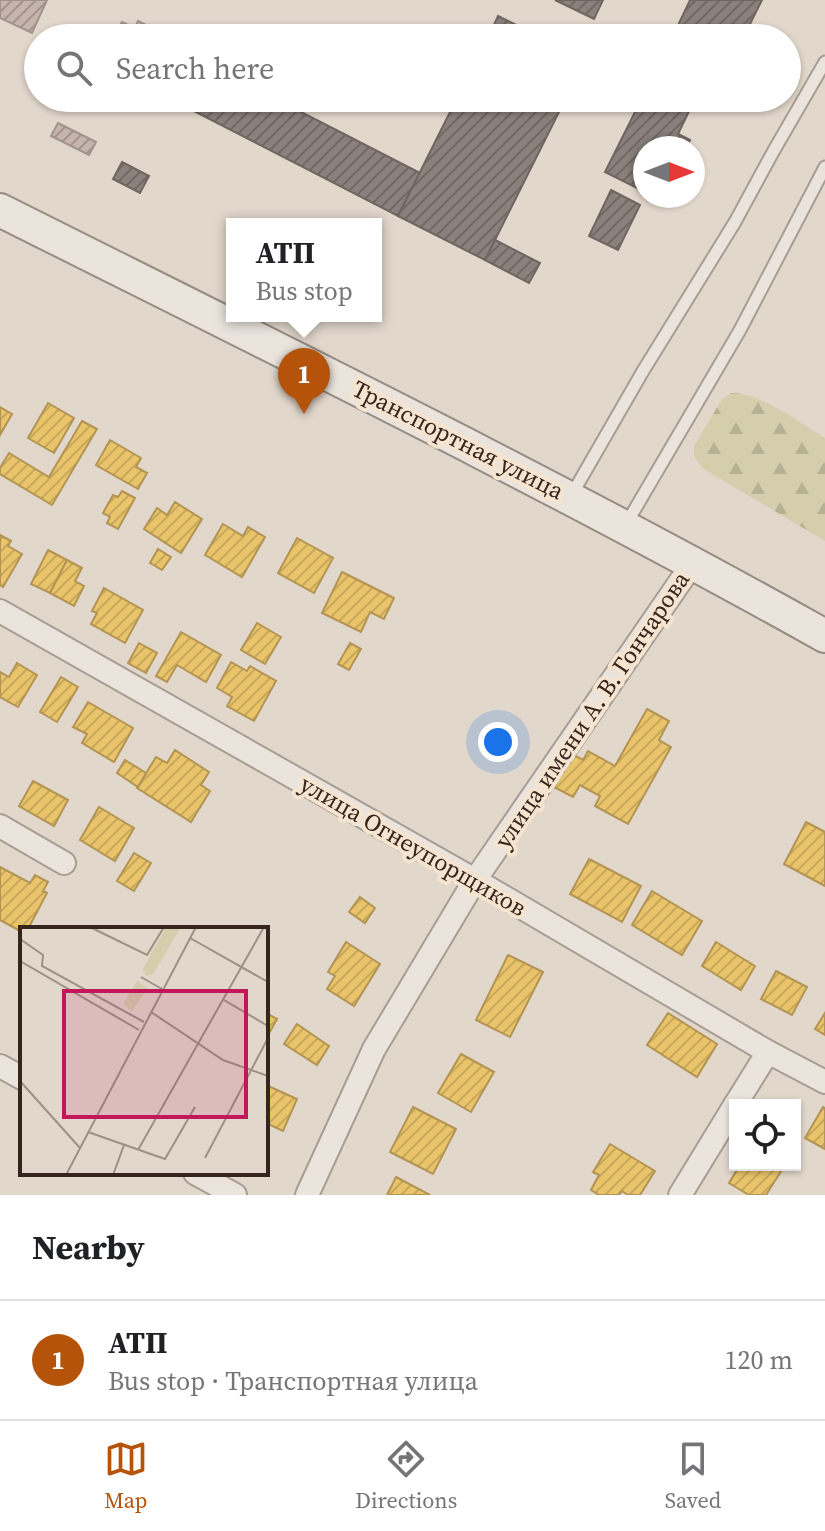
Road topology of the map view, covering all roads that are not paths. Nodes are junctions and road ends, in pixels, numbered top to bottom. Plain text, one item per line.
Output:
1 (825, 62) edge
2 (801, 104) edge
3 (796, 112) edge
4 (825, 167) edge
5 (0, 210) edge
6 (571, 497) junction
7 (624, 527) junction
8 (693, 563) junction
9 (0, 611) edge
10 (825, 636) edge
11 (0, 826) edge
12 (64, 863) dead end
13 (475, 880) junction
14 (768, 1052) junction
15 (0, 1066) edge
16 (20, 1077) edge
17 (825, 1082) edge
18 (739, 1099) edge
19 (729, 1115) edge
20 (199, 1175) edge
21 (235, 1195) edge
22 (307, 1195) edge
23 (680, 1195) edge

1 - 2 lane
3 - 6 lane
4 - 7 lane
5 - 6 main road, Транспортная улица
6 - 7 main road, Транспортная улица
7 - 8 main road, Транспортная улица
8 - 10 main road, Транспортная улица
8 - 13 street, улица имени А. В. Гончарова
9 - 13 street, улица Огнеупорщиков
11 - 12 street
13 - 14 street, улица Огнеупорщиков
13 - 22 street, улица имени А. В. Гончарова
14 - 17 street, улица Огнеупорщиков
14 - 18 street
15 - 16 street
19 - 23 street
20 - 21 street

